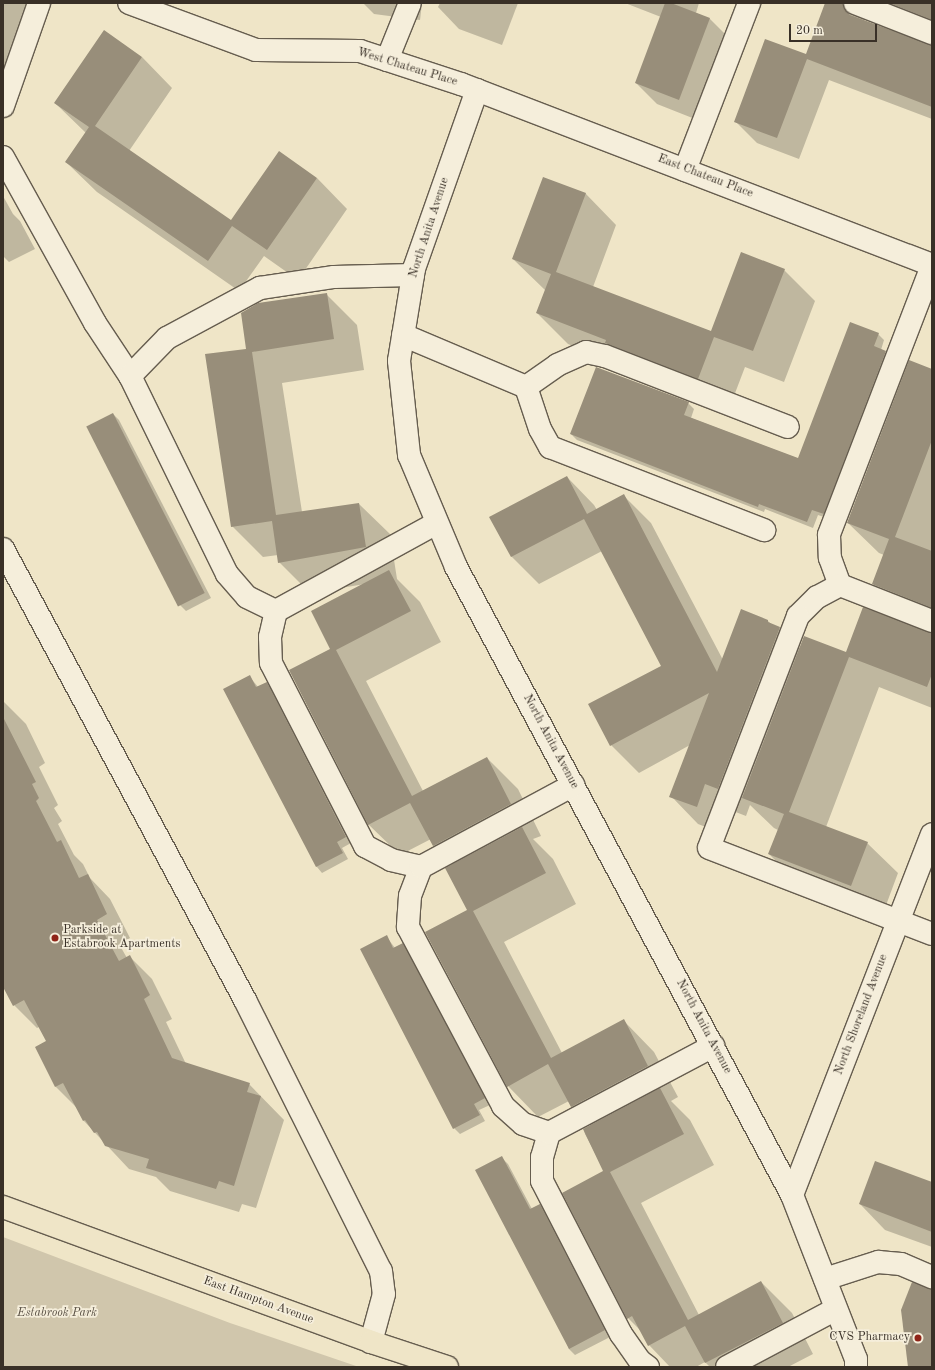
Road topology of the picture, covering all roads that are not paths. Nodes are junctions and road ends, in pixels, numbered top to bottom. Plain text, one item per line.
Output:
1 (39, 3) edge
2 (129, 3) edge
3 (410, 3) edge
4 (749, 3) edge
5 (855, 3) edge
6 (932, 33) edge
7 (387, 60) junction
8 (477, 90) junction
9 (3, 106) edge
10 (3, 157) edge
11 (685, 170) junction
12 (932, 266) edge
13 (413, 275) junction
14 (403, 335) junction
15 (130, 376) junction
16 (526, 387) junction
17 (788, 427) dead end
18 (437, 523) junction
19 (764, 530) dead end
20 (3, 548) edge
21 (840, 585) junction
22 (276, 611) junction
23 (932, 621) edge
24 (573, 785) junction
25 (932, 834) edge
26 (421, 866) junction
27 (898, 921) junction
28 (932, 934) edge
29 (712, 1046) junction
30 (549, 1133) junction
31 (792, 1195) junction
32 (3, 1207) edge
33 (932, 1277) edge
34 (825, 1279) junction
35 (836, 1309) junction
36 (371, 1342) junction
37 (447, 1367) edge
38 (648, 1367) edge
39 (726, 1367) edge
40 (856, 1367) edge

1 - 9 street
2 - 7 street, West Chateau Place
3 - 7 street
4 - 11 street
5 - 6 street
7 - 8 street, West Chateau Place
8 - 11 street, East Chateau Place
8 - 13 street, North Anita Avenue
10 - 15 street
11 - 12 street, East Chateau Place
12 - 21 street
13 - 14 street, North Anita Avenue
13 - 15 street
14 - 16 street
14 - 18 street, North Anita Avenue
15 - 22 street
16 - 17 street
16 - 19 street
18 - 22 street
18 - 24 street, North Anita Avenue
20 - 36 street
21 - 23 street
21 - 27 street
22 - 26 street
24 - 26 street
24 - 29 street, North Anita Avenue
25 - 27 street, North Shoreland Avenue
26 - 30 street
27 - 28 street
27 - 31 street, North Shoreland Avenue
29 - 30 street
29 - 31 street, North Anita Avenue
30 - 38 street
31 - 34 street, North Anita Avenue
32 - 36 main road, East Hampton Avenue
33 - 34 street
34 - 35 street, North Anita Avenue
35 - 39 street
35 - 40 street, North Anita Avenue
36 - 37 main road, East Hampton Avenue

